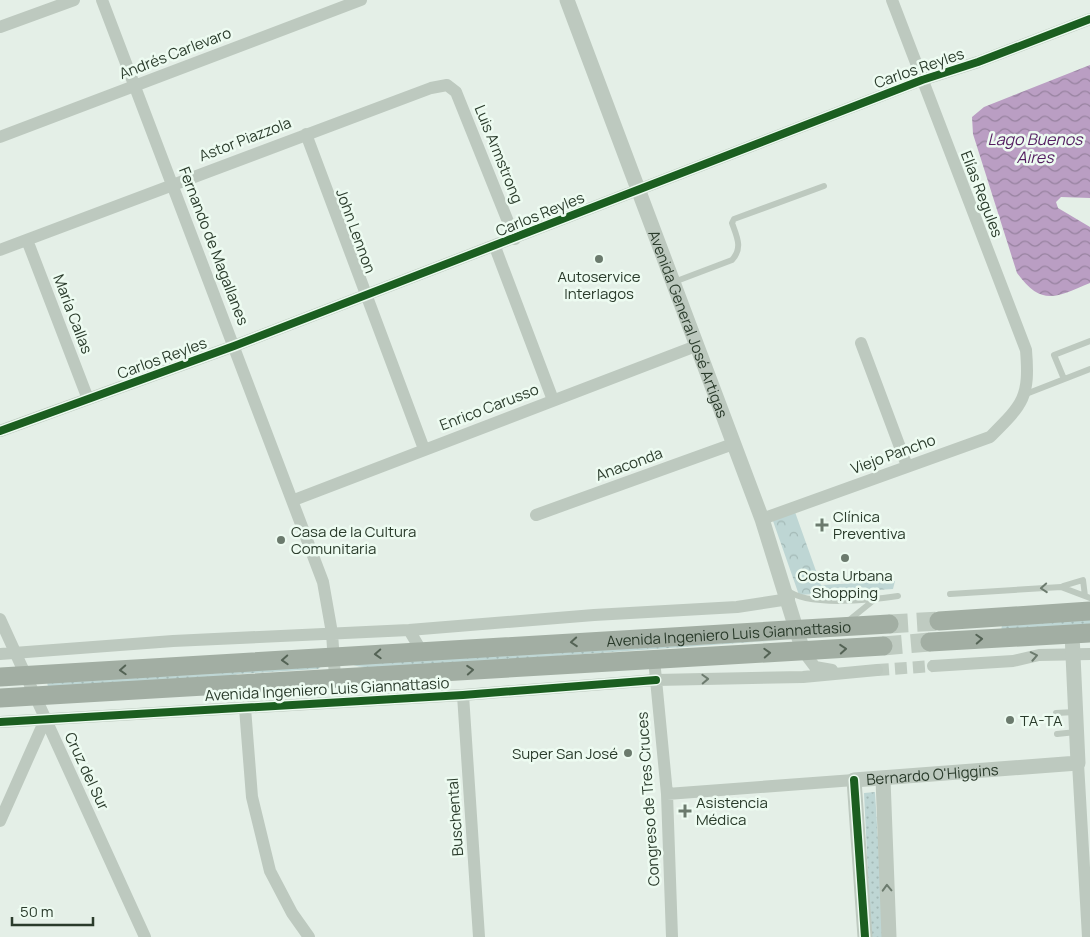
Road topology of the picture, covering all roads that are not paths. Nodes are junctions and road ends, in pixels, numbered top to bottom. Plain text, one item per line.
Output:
1 (74, 0) edge
2 (102, 0) edge
3 (361, 0) edge
4 (567, 0) edge
5 (892, 0) edge
6 (1090, 19) edge
7 (0, 27) edge
8 (922, 80) junction
9 (136, 85) junction
10 (447, 85) joint
11 (306, 134) junction
12 (0, 137) edge
13 (173, 184) junction
14 (824, 186) dead end
15 (638, 189) junction
16 (516, 239) junction
17 (27, 240) junction
18 (495, 247) junction
19 (0, 250) edge
20 (673, 283) junction
21 (366, 296) junction
22 (1090, 341) edge
23 (861, 343) dead end
24 (234, 346) junction
25 (696, 346) junction
26 (1090, 369) edge
27 (1064, 379) junction
28 (1024, 397) junction
29 (88, 400) junction
30 (553, 400) junction
31 (0, 431) edge
32 (733, 444) junction
33 (424, 449) junction
34 (907, 466) junction
35 (294, 500) junction
36 (536, 515) dead end
37 (762, 519) junction
38 (1061, 587) junction
39 (787, 594) junction
40 (950, 594) dead end
41 (898, 596) dead end
42 (874, 600) junction
43 (1088, 602) edge
44 (0, 619) edge
45 (939, 620) tunnel mouth
46 (890, 624) tunnel mouth
47 (841, 626) junction
48 (798, 628) junction
49 (409, 630) junction
50 (332, 633) junction
51 (1081, 633) edge
52 (930, 642) tunnel mouth
53 (883, 646) tunnel mouth
54 (803, 651) junction
55 (15, 652) junction
56 (422, 652) junction
57 (0, 654) edge
58 (1090, 654) edge
59 (1073, 655) junction
60 (334, 657) junction
61 (654, 659) junction
62 (933, 666) tunnel mouth
63 (877, 670) tunnel mouth
64 (853, 673) junction
65 (26, 676) junction
66 (0, 677) edge
67 (335, 677) junction
68 (656, 680) junction
69 (463, 695) junction
70 (36, 696) junction
71 (0, 698) edge
72 (245, 708) junction
73 (1076, 712) junction
74 (1056, 713) dead end
75 (46, 720) junction
76 (0, 722) edge
77 (1077, 732) junction
78 (1057, 734) dead end
79 (1078, 763) junction
80 (883, 779) junction
81 (854, 780) junction
82 (667, 794) junction
83 (0, 821) edge
84 (145, 937) edge
85 (309, 937) edge
86 (479, 937) edge
87 (672, 937) edge
88 (865, 937) edge
89 (889, 937) edge
90 (1088, 937) edge

1 - 7 street
2 - 9 street, Fernando de Magallanes
3 - 9 street, Andrés Carlevaro
4 - 15 street, Avenida General José Artigas
5 - 8 street, Elías Regules
6 - 8 street, Carlos Reyles
8 - 15 street, Carlos Reyles
8 - 28 street, Elías Regules
9 - 12 street, Andrés Carlevaro
9 - 13 street, Fernando de Magallanes
10 - 11 street, Astor Piazzola
10 - 16 street, Luis Armstrong
11 - 13 street, Astor Piazzola
11 - 21 street, John Lennon
13 - 17 street, Astor Piazzola
13 - 24 street, Fernando de Magallanes
14 - 20 lane
15 - 16 street, Carlos Reyles
15 - 20 street, Avenida General José Artigas
16 - 18 street, Carlos Reyles
17 - 19 street, Astor Piazzola
17 - 29 street, María Callas
18 - 21 street, Carlos Reyles
18 - 30 street
20 - 25 street, Avenida General José Artigas
21 - 24 street, Carlos Reyles
21 - 33 street, John Lennon
22 - 27 lane
23 - 34 street
24 - 29 street, Carlos Reyles
24 - 35 street, Fernando de Magallanes
25 - 30 street, Enrico Carusso
25 - 32 street, Avenida General José Artigas
26 - 27 lane
27 - 28 lane
28 - 34 street, Viejo Pancho
29 - 31 street, Carlos Reyles
30 - 33 street, Enrico Carusso
32 - 36 street, Anaconda
32 - 37 street, Avenida General José Artigas
33 - 35 street, Enrico Carusso
34 - 37 street, Viejo Pancho
35 - 50 street, Fernando de Magallanes
37 - 39 street, Avenida General José Artigas
38 -> 40 lane
38 - 43 lane
38 - 43 lane
39 - 42 lane
39 - 48 street, Avenida General José Artigas
39 - 49 street, Avenida Ingeniero Luis Giannattasio
41 - 42 lane
42 - 47 lane
43 - 45 main road
44 - 55 street, Cruz del Sur
46 - 47 main road, Avenida Ingeniero Luis Giannattasio
47 - 48 main road, Avenida Ingeniero Luis Giannattasio
48 - 54 street, Avenida General José Artigas
48 -> 56 main road, Avenida Ingeniero Luis Giannattasio
49 - 50 street, Avenida Ingeniero Luis Giannattasio
49 - 56 street
50 - 55 street, Avenida Ingeniero Luis Giannattasio
50 - 60 street, Fernando de Magallanes
52 -> 51 main road
51 - 59 street
54 -> 53 main road, Avenida Ingeniero Luis Giannattasio
61 -> 54 main road, Avenida Ingeniero Luis Giannattasio
54 - 64 street
55 - 57 street, Avenida Ingeniero Luis Giannattasio
55 - 65 street, Cruz del Sur
56 -> 60 main road, Avenida Ingeniero Luis Giannattasio
58 - 59 street
62 -> 59 street
59 - 73 street
60 -> 65 main road, Avenida Ingeniero Luis Giannattasio
60 - 67 street, Fernando de Magallanes
67 -> 61 main road, Avenida Ingeniero Luis Giannattasio
61 - 68 street, Congreso de Tres Cruces
63 - 64 street, Avenida Ingeniero Luis Giannattasio
68 -> 64 street, Avenida Ingeniero Luis Giannattasio
65 - 66 main road, Avenida Ingeniero Luis Giannattasio
65 - 70 street, Cruz del Sur
67 - 70 main road, Avenida Ingeniero Luis Giannattasio
68 - 69 street, Avenida Ingeniero Luis Giannattasio
68 - 82 street, Congreso de Tres Cruces
69 - 72 street, Avenida Ingeniero Luis Giannattasio
69 - 86 street, Buschental
70 - 71 main road, Avenida Ingeniero Luis Giannattasio
70 - 75 street, Cruz del Sur
72 - 75 street, Avenida Ingeniero Luis Giannattasio
72 - 85 street
73 - 74 lane
73 - 77 street
75 - 76 street, Avenida Ingeniero Luis Giannattasio
75 - 83 street
75 - 84 street, Cruz del Sur
77 - 78 lane
77 - 79 street
79 - 80 street, Bernardo O'Higgins
79 - 90 street
80 - 81 street, Bernardo O'Higgins
89 -> 80 street
81 - 82 street, Bernardo O'Higgins
81 - 88 street
82 - 87 street, Congreso de Tres Cruces

